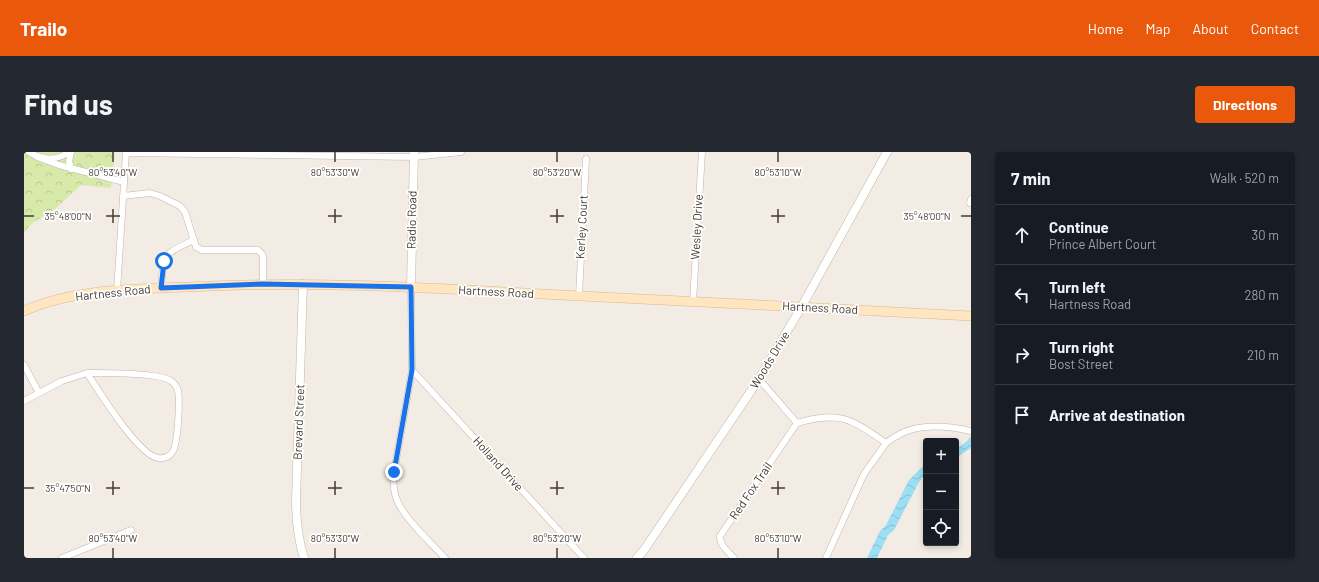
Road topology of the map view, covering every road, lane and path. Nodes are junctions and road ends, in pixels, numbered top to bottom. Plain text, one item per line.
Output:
1 (29, 152) edge
2 (68, 152) edge
3 (71, 152) edge
4 (461, 152) edge
5 (702, 152) edge
6 (887, 152) edge
7 (126, 153) edge
8 (414, 155) edge
9 (37, 157) junction
10 (586, 159) dead end
11 (71, 169) junction
12 (124, 182) junction
13 (123, 196) junction
14 (194, 240) junction
15 (263, 284) junction
16 (303, 284) junction
17 (411, 287) junction
18 (161, 288) junction
19 (117, 291) junction
20 (579, 296) junction
21 (693, 301) junction
22 (802, 306) junction
23 (24, 311) edge
24 (971, 316) edge
25 (24, 365) edge
26 (412, 370) junction
27 (87, 373) junction
28 (759, 379) junction
29 (39, 393) junction
30 (24, 401) edge
31 (797, 423) junction
32 (971, 431) edge
33 (886, 443) junction
34 (131, 530) dead end
35 (62, 558) edge
36 (304, 558) edge
37 (445, 558) edge
38 (584, 558) edge
39 (637, 558) edge
40 (734, 558) edge
41 (826, 558) edge

1 - 9 street
2 - 9 street
3 - 11 street
4 - 8 street
5 - 21 street, Wesley Drive
6 - 22 street, Woods Drive
7 - 8 street
7 - 12 street
8 - 17 street, Radio Road
9 - 11 street
10 - 20 street, Kerley Court
11 - 12 street
12 - 13 street
13 - 14 street
13 - 19 street
14 - 15 street
14 - 18 street
15 - 16 main road, Hartness Road
15 - 18 main road, Hartness Road
16 - 17 main road, Hartness Road
16 - 36 street, Brevard Street
17 - 20 main road, Hartness Road
17 - 26 street
18 - 19 main road, Hartness Road
19 - 23 main road, Hartness Road
20 - 21 main road, Hartness Road
21 - 22 main road, Hartness Road
22 - 24 main road, Hartness Road
22 - 28 street, Woods Drive
25 - 29 street
26 - 37 street
26 - 38 street, Holland Drive
27 - 27 street
27 - 29 street
28 - 31 street
28 - 39 street, Woods Drive
29 - 30 street
31 - 33 street
31 - 40 street, Red Fox Trail
32 - 33 street
33 - 41 street
34 - 35 street

